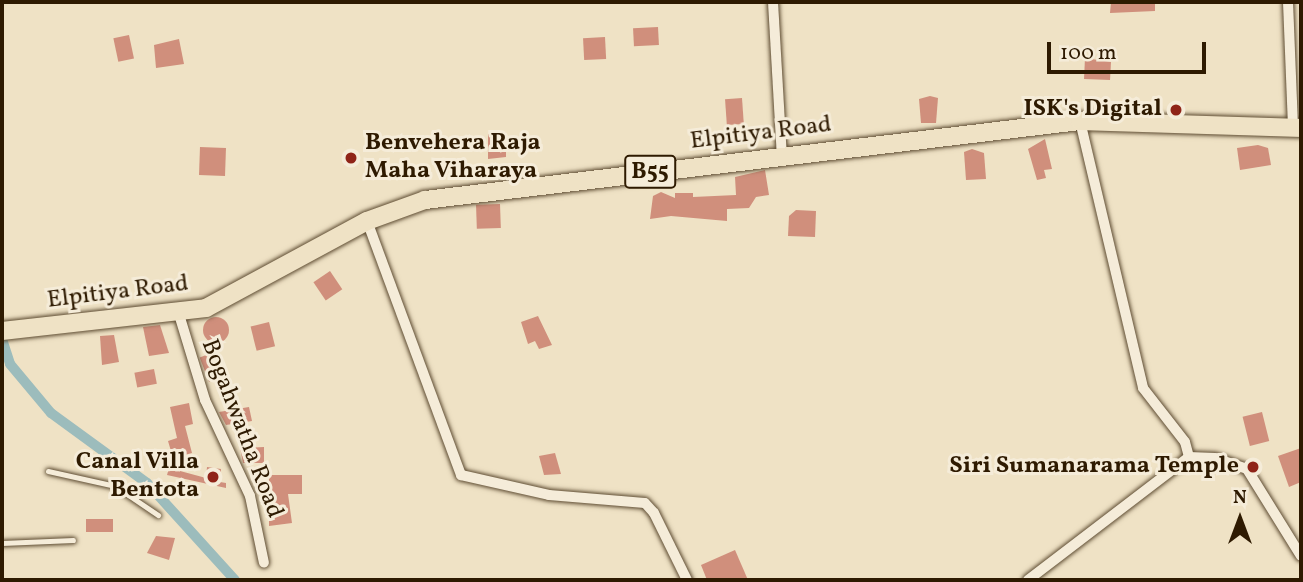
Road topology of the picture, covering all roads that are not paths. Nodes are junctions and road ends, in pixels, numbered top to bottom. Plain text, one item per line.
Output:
1 (773, 2) edge
2 (1288, 2) edge
3 (1080, 121) junction
4 (1297, 128) edge
5 (782, 157) junction
6 (367, 221) junction
7 (178, 311) junction
8 (2, 331) edge
9 (1189, 457) junction
10 (48, 471) dead end
11 (158, 515) dead end
12 (74, 540) dead end
13 (2, 543) edge
14 (1301, 556) edge
15 (264, 563) dead end
16 (687, 580) edge
17 (1028, 580) edge

1 - 5 street
2 - 4 street
3 - 4 main road, Elpitiya Road / B55
3 - 5 main road, Elpitiya Road / B55
3 - 9 street
5 - 6 main road, Elpitiya Road / B55
6 - 7 main road, Elpitiya Road / B55
6 - 16 street
7 - 8 main road, Elpitiya Road / B55
7 - 15 street, Bogahwatha Road
9 - 14 street
9 - 17 street
10 - 11 lane
12 - 13 lane

